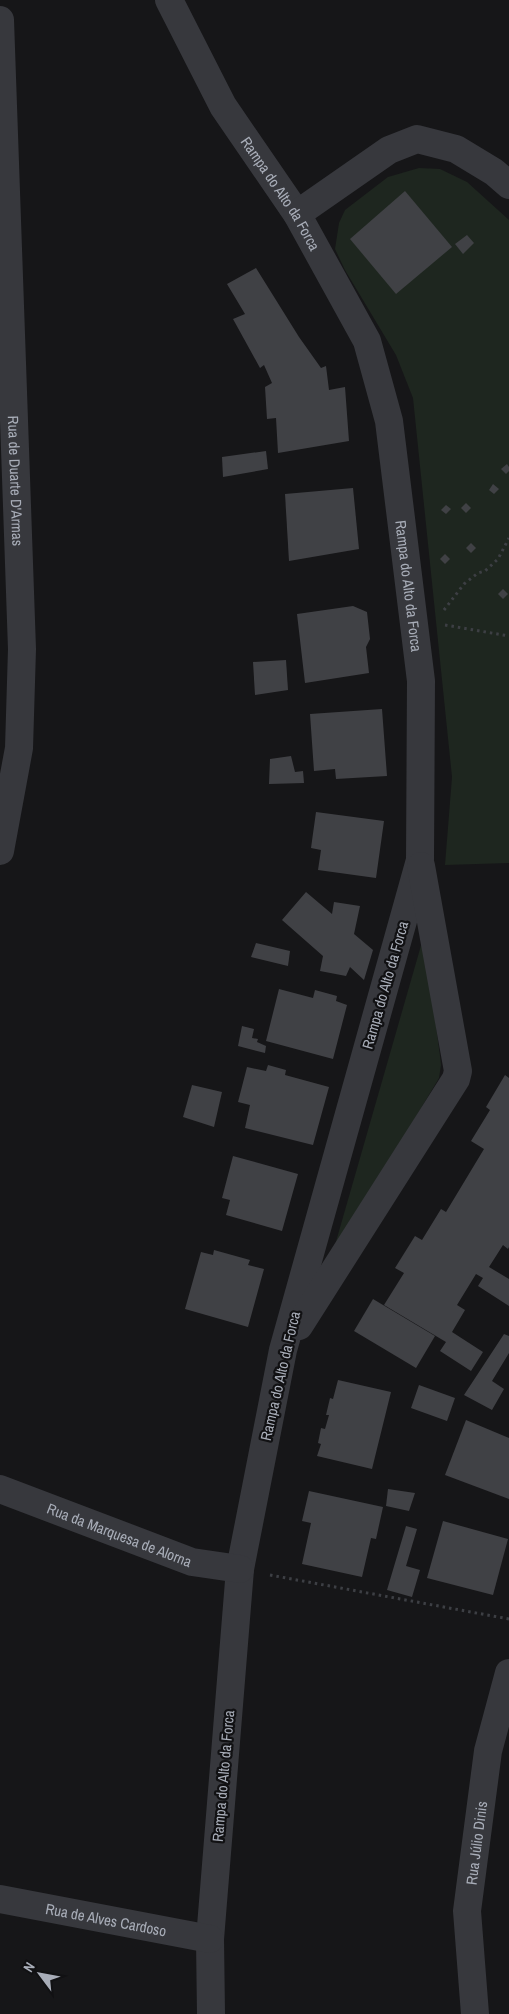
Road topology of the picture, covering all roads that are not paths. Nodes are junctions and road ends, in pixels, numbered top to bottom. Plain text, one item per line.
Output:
1 (169, 0) edge
2 (0, 20) edge
3 (509, 185) edge
4 (297, 214) junction
5 (0, 851) edge
6 (420, 860) junction
7 (283, 1350) junction
8 (0, 1489) edge
9 (240, 1569) junction
10 (509, 1672) edge
11 (0, 1899) edge
12 (210, 1939) junction
13 (211, 2014) edge
14 (475, 2014) edge

1 - 4 street, Rampa do Alto da Forca
2 - 5 street, Rua de Duarte D'Armas
3 - 4 street
4 - 6 street, Rampa do Alto da Forca
6 - 7 street, Rampa do Alto da Forca
6 - 7 street
7 - 9 street, Rampa do Alto da Forca
8 - 9 street, Rua da Marquesa de Alorna
9 - 12 street, Rampa do Alto da Forca
10 - 14 street, Rua Júlio Dinis
11 - 12 street, Rua de Alves Cardoso
12 - 13 street, Rampa do Alto da Forca

